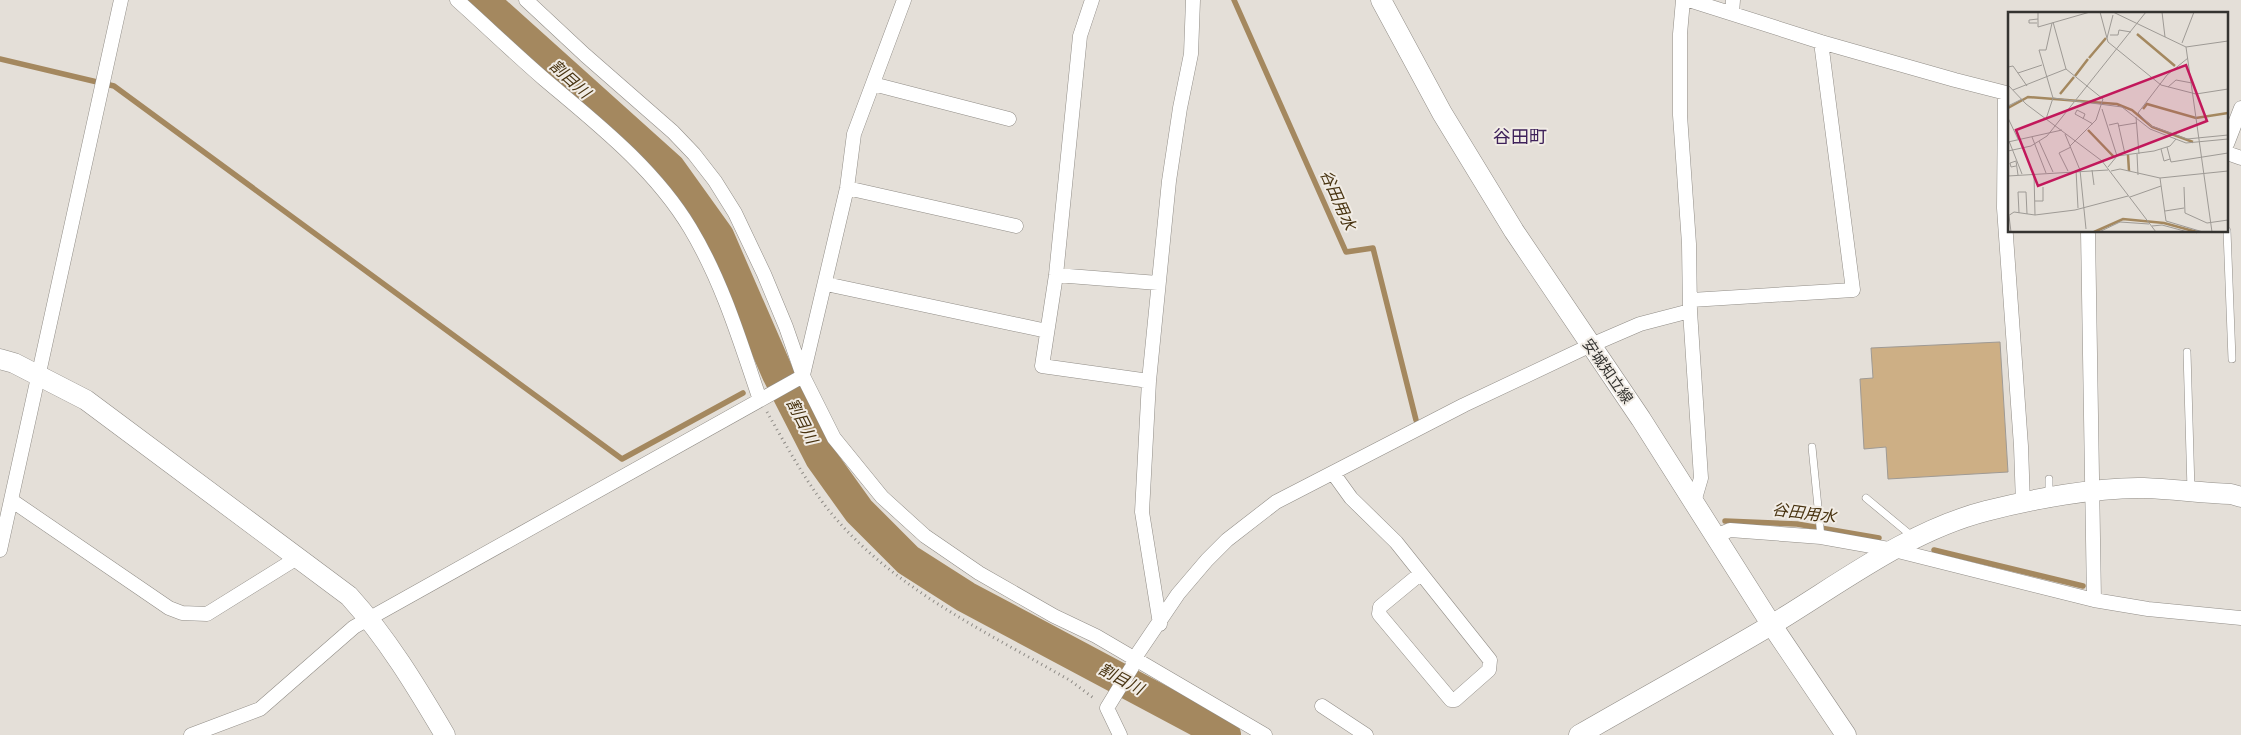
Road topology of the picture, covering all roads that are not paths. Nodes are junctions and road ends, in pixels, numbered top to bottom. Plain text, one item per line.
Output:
1 (121, 0) edge
2 (457, 0) edge
3 (526, 0) edge
4 (904, 0) edge
5 (1092, 0) edge
6 (1193, 0) edge
7 (1381, 0) edge
8 (1683, 0) edge
9 (1689, 0) edge
10 (1733, 7) edge
11 (1821, 42) junction
12 (873, 84) junction
13 (2008, 94) edge
14 (2241, 108) edge
15 (1009, 119) dead end
16 (2228, 141) edge
17 (2228, 153) edge
18 (2241, 158) edge
19 (847, 188) junction
20 (1016, 226) dead end
21 (2088, 232) edge
22 (2227, 232) edge
23 (1056, 275) junction
24 (1158, 283) junction
25 (826, 284) junction
26 (1690, 306) junction
27 (1047, 331) junction
28 (1590, 346) junction
29 (2187, 352) dead end
30 (0, 359) edge
31 (2232, 359) dead end
32 (38, 375) junction
33 (802, 376) junction
34 (1149, 381) junction
35 (760, 400) junction
36 (1812, 447) dead end
37 (1332, 473) junction
38 (2093, 492) junction
39 (2192, 492) junction
40 (2241, 497) edge
41 (1866, 498) dead end
42 (11, 500) junction
43 (1694, 502) junction
44 (2023, 504) junction
45 (1821, 535) junction
46 (1716, 536) junction
47 (1915, 539) junction
48 (0, 550) edge
49 (1894, 550) junction
50 (297, 558) junction
51 (1420, 574) junction
52 (2094, 600) junction
53 (368, 618) junction
54 (2241, 618) edge
55 (1160, 624) junction
56 (1772, 624) junction
57 (1133, 663) junction
58 (1322, 706) dead end
59 (191, 735) edge
60 (445, 735) edge
61 (1120, 735) edge
62 (1265, 735) edge
63 (1366, 735) edge
64 (1579, 735) edge
65 (1846, 735) edge

1 - 32 street
2 - 35 street
3 - 33 street
4 - 12 street
5 - 23 street
6 - 24 street
7 - 28 street, 安城知立線
8 - 26 street
9 - 10 street
10 - 11 street
11 - 13 street
11 - 26 street
12 - 15 street
12 - 19 street
13 - 44 street
14 - 16 street
17 - 18 street
19 - 20 street
19 - 25 street
21 - 38 street
22 - 31 lane
23 - 24 street
23 - 27 street
24 - 34 street
25 - 27 street
25 - 33 street
26 - 28 street
26 - 43 street
27 - 34 street
28 - 37 street
28 - 43 street, 安城知立線
29 - 39 lane
30 - 32 street
32 - 42 street
32 - 50 street
33 - 35 street
33 - 57 street
34 - 55 street
35 - 53 street
36 - 45 lane
37 - 51 street
37 - 55 street
38 - 39 street
38 - 44 street
38 - 52 street
39 - 40 street
41 - 47 lane
42 - 48 street
42 - 50 street
43 - 46 street, 安城知立線
44 - 47 street
45 - 46 street
45 - 49 street
46 - 56 street, 安城知立線
47 - 49 street
49 - 52 street
49 - 56 street
50 - 53 street
51 - 51 street
52 - 54 street
53 - 59 street
53 - 60 street
55 - 57 street
56 - 64 street
56 - 65 street, 安城知立線
57 - 61 street
57 - 62 street
58 - 63 street

